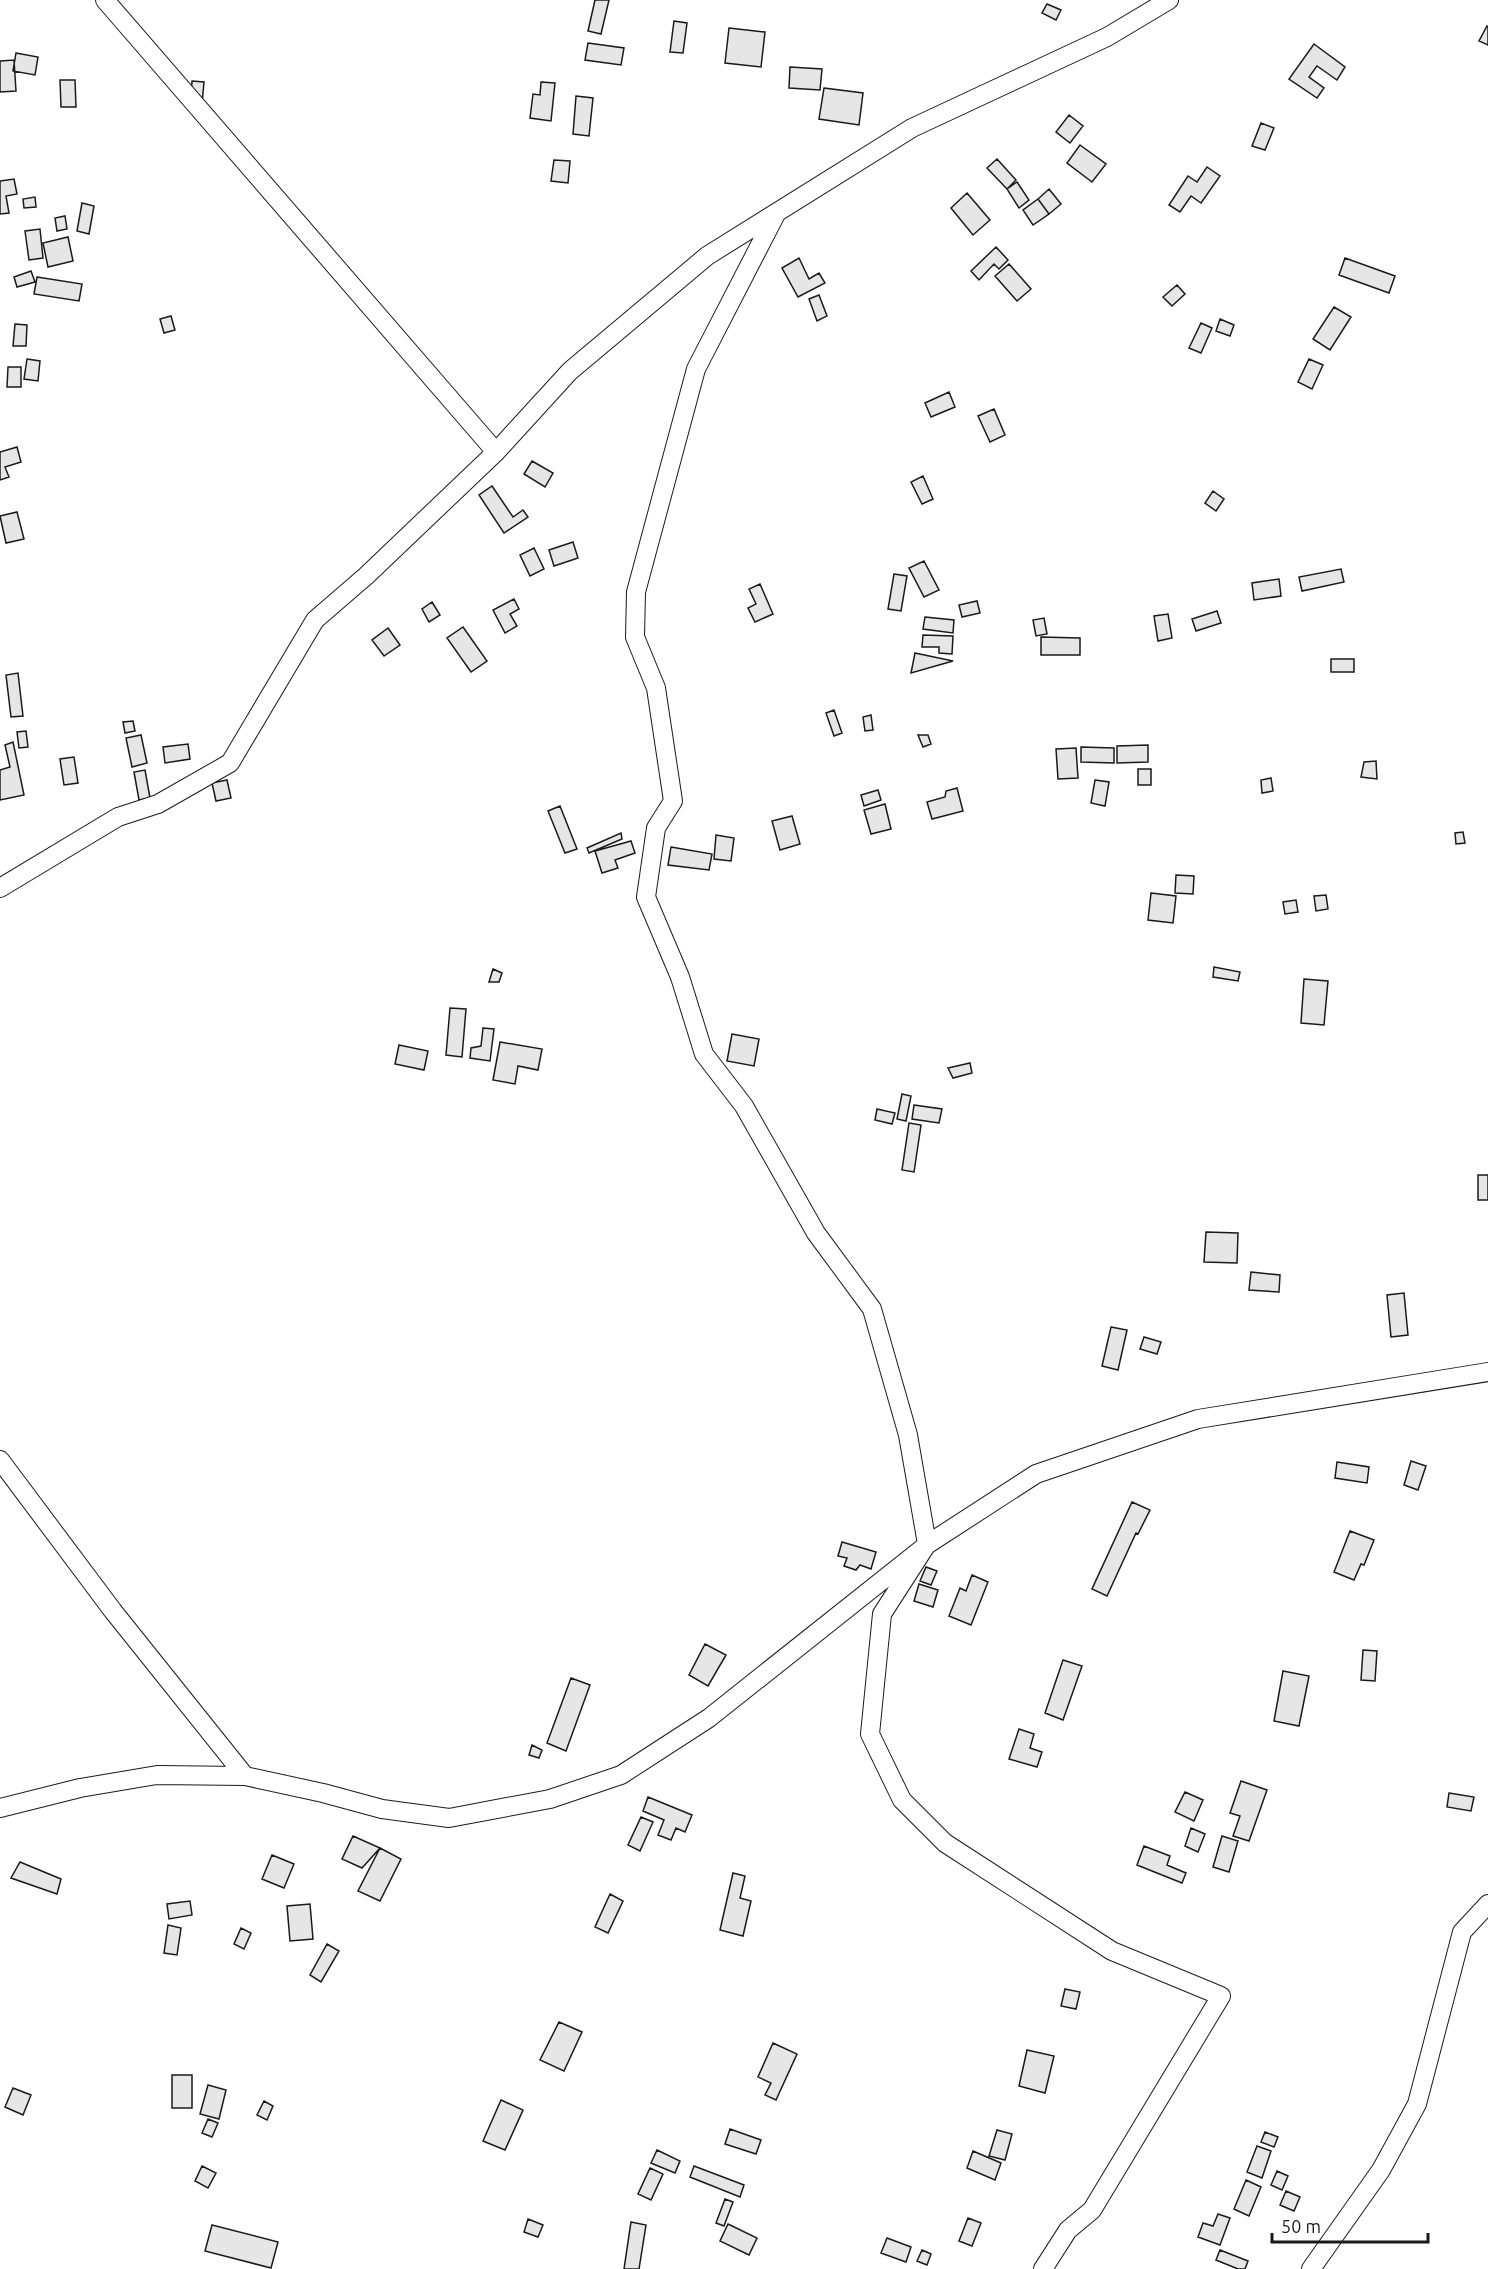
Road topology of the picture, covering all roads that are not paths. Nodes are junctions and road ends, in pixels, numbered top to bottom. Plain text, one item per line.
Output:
1 (105, 0) edge
2 (1169, 0) edge
3 (777, 212) junction
4 (496, 452) junction
5 (0, 888) edge
6 (1488, 1371) edge
7 (0, 1460) edge
8 (927, 1544) junction
9 (245, 1776) junction
10 (0, 1808) edge
11 (1488, 1904) edge
12 (1043, 2269) edge
13 (1311, 2269) edge

1 - 4 street
2 - 3 street
3 - 4 street
3 - 8 street
4 - 5 street
6 - 8 street
7 - 9 street
8 - 9 street
8 - 12 street
9 - 10 street
11 - 13 street

